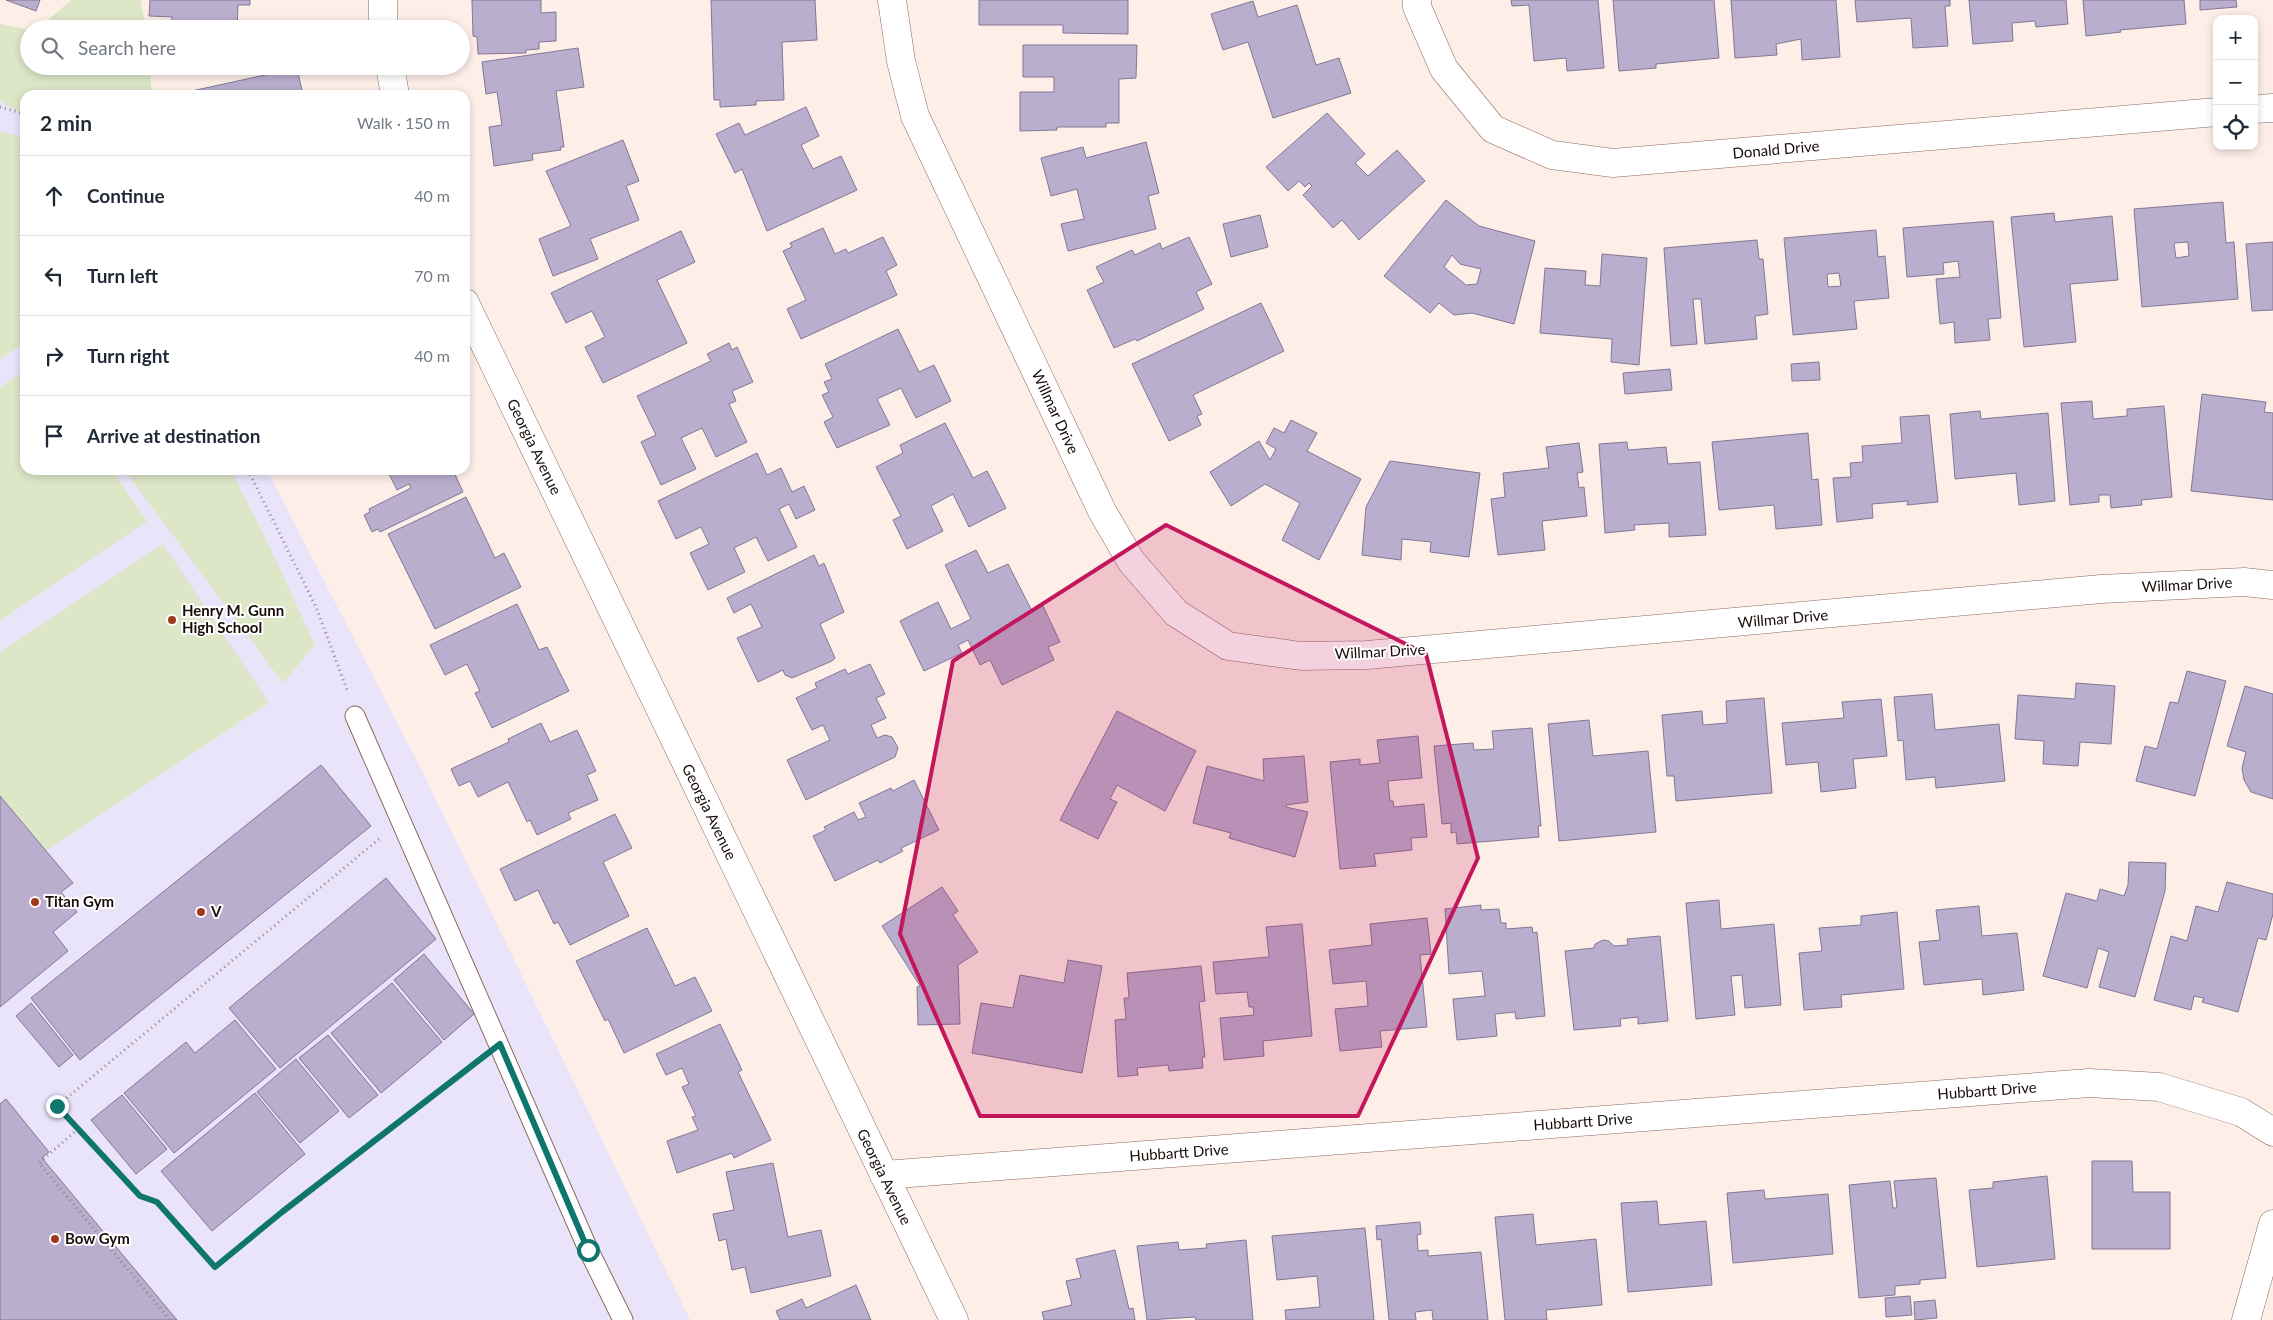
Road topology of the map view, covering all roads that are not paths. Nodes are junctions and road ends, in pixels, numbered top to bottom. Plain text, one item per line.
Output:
1 (383, 0) edge
2 (892, 0) edge
3 (1417, 0) edge
4 (384, 20) edge
5 (392, 75) edge
6 (394, 90) edge
7 (2273, 108) edge
8 (2258, 109) edge
9 (2213, 112) edge
10 (470, 313) edge
11 (2273, 585) edge
12 (355, 716) road end
13 (2273, 1132) edge
14 (884, 1175) junction
15 (2273, 1224) edge
16 (623, 1320) edge
17 (954, 1320) edge
18 (2246, 1320) edge

1 - 4 street
2 - 11 street, Willmar Drive
3 - 9 street, Donald Drive
5 - 6 street
7 - 8 street
10 - 14 street, Georgia Avenue
12 - 16 lane
13 - 14 street, Hubbartt Drive
14 - 17 street, Georgia Avenue
15 - 18 street

